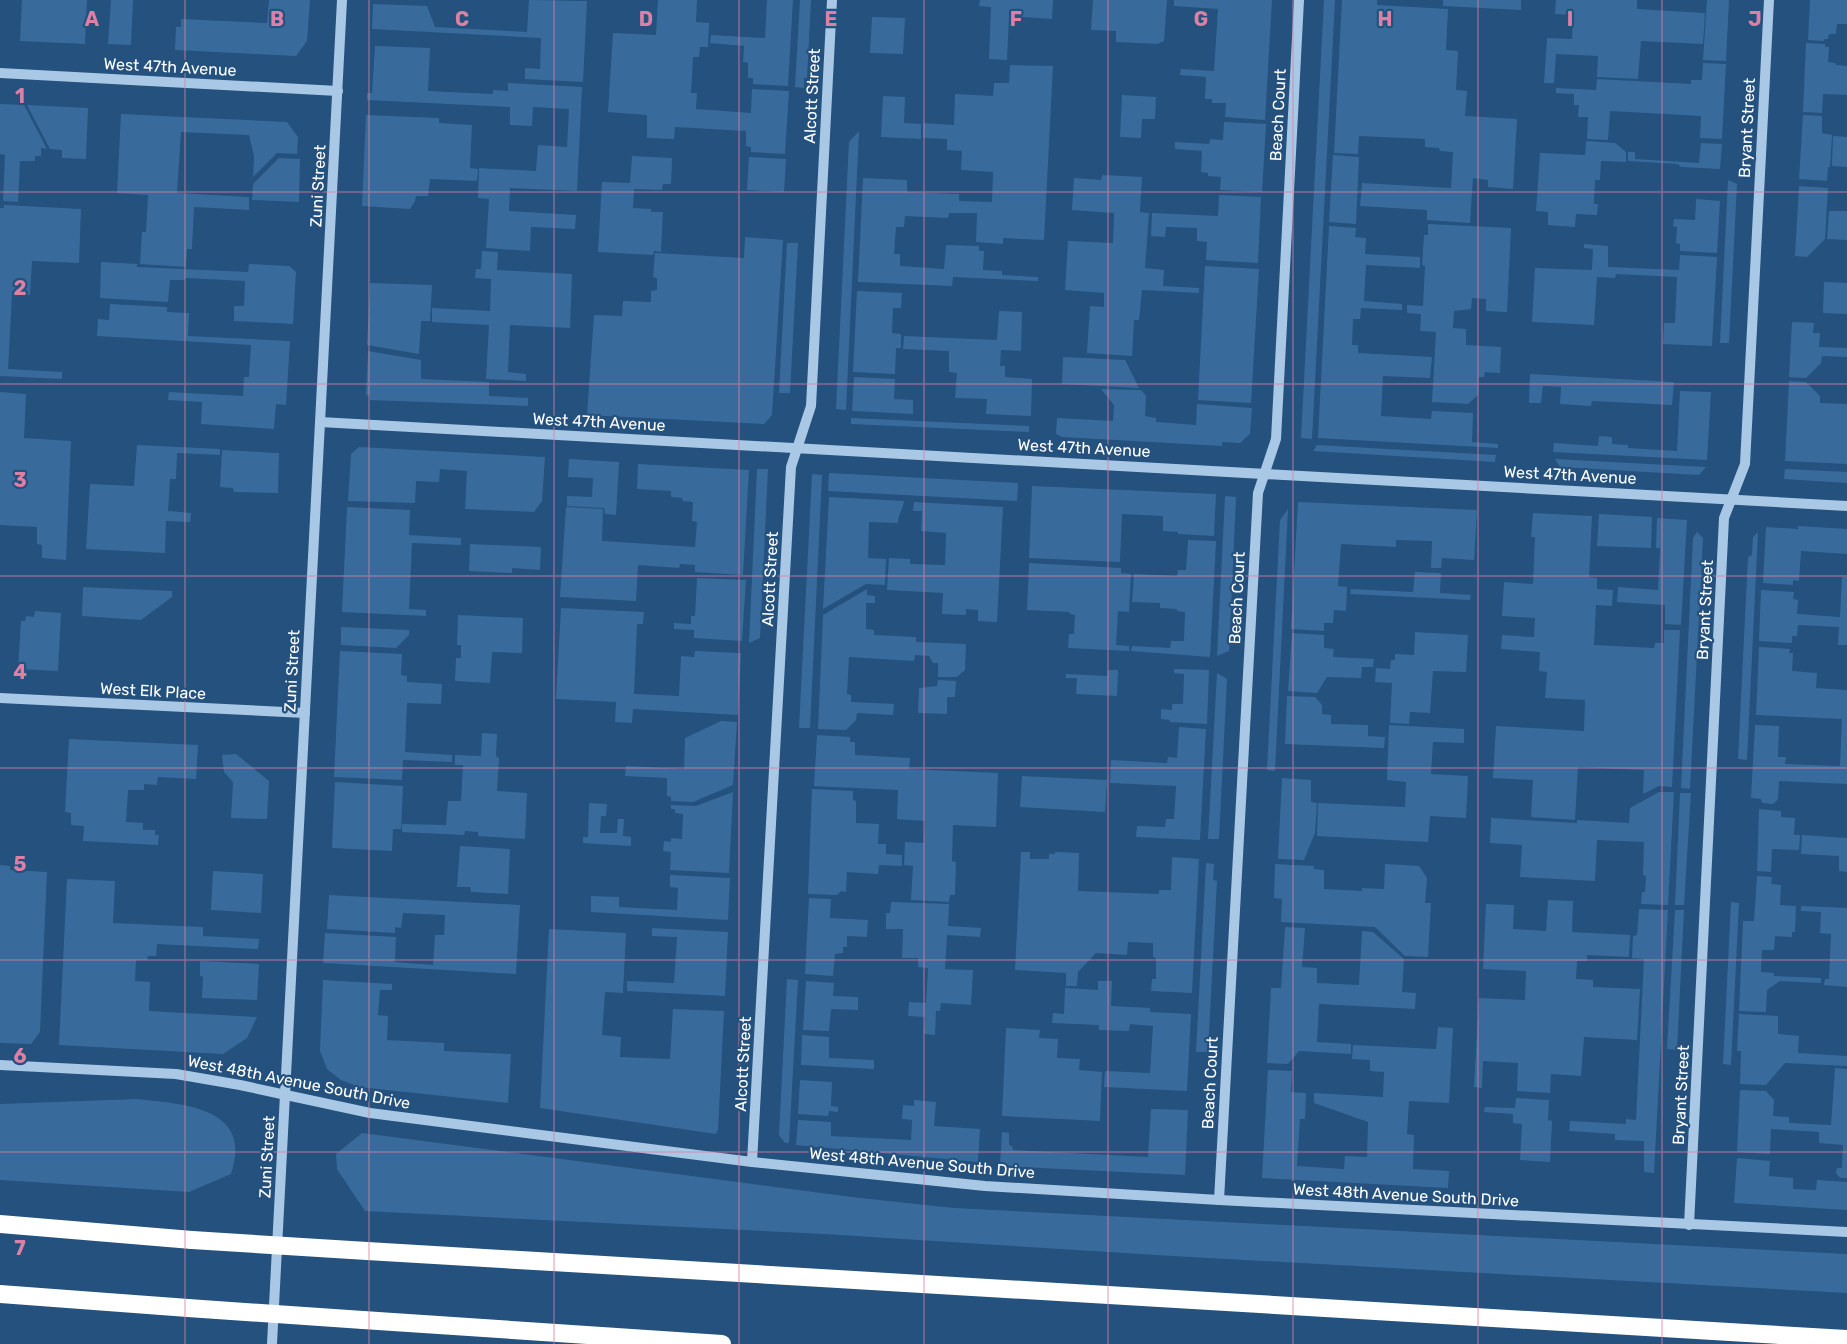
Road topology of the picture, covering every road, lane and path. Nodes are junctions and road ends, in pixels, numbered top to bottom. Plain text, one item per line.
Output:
1 (342, 0) edge
2 (832, 0) edge
3 (1299, 0) edge
4 (1769, 0) edge
5 (0, 73) edge
6 (338, 91) junction
7 (320, 422) junction
8 (798, 448) junction
9 (1265, 473) junction
10 (1731, 499) junction
11 (1847, 506) edge
12 (0, 698) edge
13 (305, 713) junction
14 (0, 1065) edge
15 (285, 1095) junction
16 (752, 1162) junction
17 (1218, 1200) junction
18 (0, 1224) edge
19 (1689, 1225) junction
20 (1847, 1232) edge
21 (0, 1294) edge
22 (1847, 1338) edge
23 (272, 1344) edge
24 (722, 1344) edge

1 - 6 street, Zuni Street
2 - 8 street, Alcott Street
3 - 9 street, Beach Court
4 - 10 street, Bryant Street
5 - 6 street, West 47th Avenue
6 - 7 street, Zuni Street
7 - 8 street, West 47th Avenue
7 - 13 street, Zuni Street
8 - 9 street, West 47th Avenue
8 - 16 street, Alcott Street
9 - 10 street, West 47th Avenue
9 - 17 street, Beach Court
10 - 11 street, West 47th Avenue
10 - 19 street, Bryant Street
12 - 13 street, West Elk Place
13 - 15 street, Zuni Street
14 - 15 street, West 48th Avenue South Drive
15 - 16 street, West 48th Avenue South Drive
15 - 23 street, Zuni Street
16 - 17 street, West 48th Avenue South Drive
17 - 19 street, West 48th Avenue South Drive
18 - 22 highway, bridge
19 - 20 street, West 48th Avenue South Drive
21 - 24 highway, bridge

